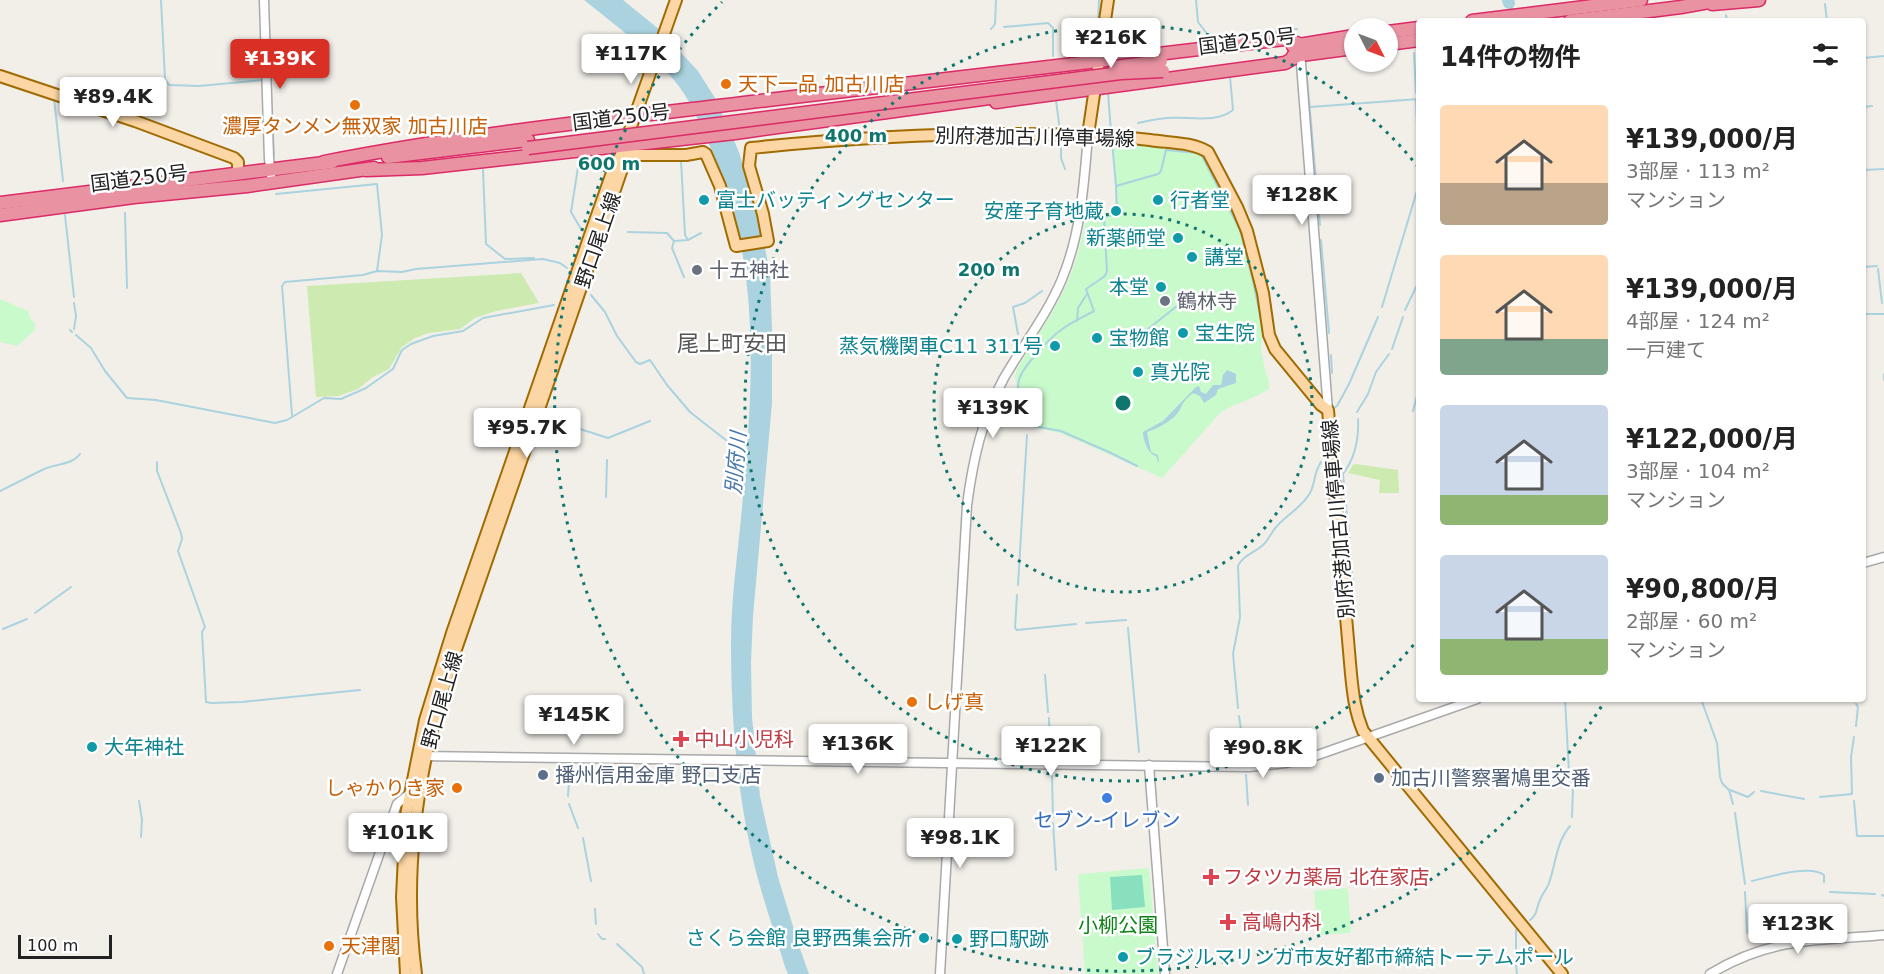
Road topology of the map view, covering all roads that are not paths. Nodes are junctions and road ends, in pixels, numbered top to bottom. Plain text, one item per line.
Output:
1 (264, 0) edge
2 (676, 0) edge
3 (1108, 0) edge
4 (1641, 0) edge
5 (1720, 0) edge
6 (1759, 0) edge
7 (1681, 7) junction
8 (1496, 18) edge
9 (1594, 18) edge
10 (1416, 28) edge
11 (1398, 31) edge
12 (1344, 39) edge
13 (1416, 40) edge
14 (1398, 43) edge
15 (1344, 48) edge
16 (1301, 50) junction
17 (1099, 60) junction
18 (1162, 66) junction
19 (1143, 72) junction
20 (0, 76) edge
21 (1094, 88) junction
22 (635, 116) junction
23 (837, 120) junction
24 (1088, 135) junction
25 (528, 144) junction
26 (623, 150) junction
27 (324, 162) junction
28 (270, 169) junction
29 (366, 170) junction
30 (238, 174) junction
31 (272, 182) junction
32 (0, 203) edge
33 (0, 215) edge
34 (1329, 410) junction
35 (1884, 557) edge
36 (1866, 562) edge
37 (1468, 702) edge
38 (1368, 737) junction
39 (421, 756) junction
40 (953, 763) junction
41 (1149, 765) junction
42 (410, 794) junction
43 (1884, 935) edge
44 (337, 974) edge
45 (406, 974) edge
46 (416, 974) edge
47 (940, 974) edge
48 (1165, 974) edge
49 (1562, 974) edge
50 (1710, 974) edge

1 - 28 street
2 - 22 main road
3 - 17 main road
4 - 8 highway
5 - 7 highway
6 - 7 highway
7 - 9 highway
10 - 11 highway
12 - 16 highway, 国道250号
13 - 14 highway
15 - 16 highway, 国道250号
16 - 17 highway
16 - 18 highway, 国道250号
16 - 21 highway
16 - 34 street
17 - 21 main road
17 - 22 highway
18 - 19 highway, 国道250号, bridge
18 - 25 highway, 国道250号, bridge
19 - 23 highway, bridge
19 - 25 highway, 国道250号, bridge
20 - 30 main road
21 - 23 highway
21 - 24 main road
22 - 26 main road
22 - 27 highway
23 - 26 highway
24 - 26 main road, 別府港加古川停車場線
24 - 34 main road, 別府港加古川停車場線
24 - 40 street
25 - 27 highway, 国道250号
25 - 29 highway, 国道250号
26 - 29 highway
26 - 39 main road, 野口尾上線
27 - 28 highway, 国道250号
28 - 30 highway, 国道250号
28 - 31 street
29 - 31 highway, 国道250号
30 - 32 highway, 国道250号
31 - 33 highway, 国道250号
34 - 38 main road, 別府港加古川停車場線
35 - 36 street
37 - 38 street
38 - 41 street
38 - 49 main road, 別府港加古川停車場線
39 - 40 street
39 - 42 main road, 野口尾上線
39 - 46 main road, 野口尾上線
40 - 41 street
40 - 47 street
41 - 48 street
42 - 44 street
42 - 45 main road, 野口尾上線
43 - 50 street

